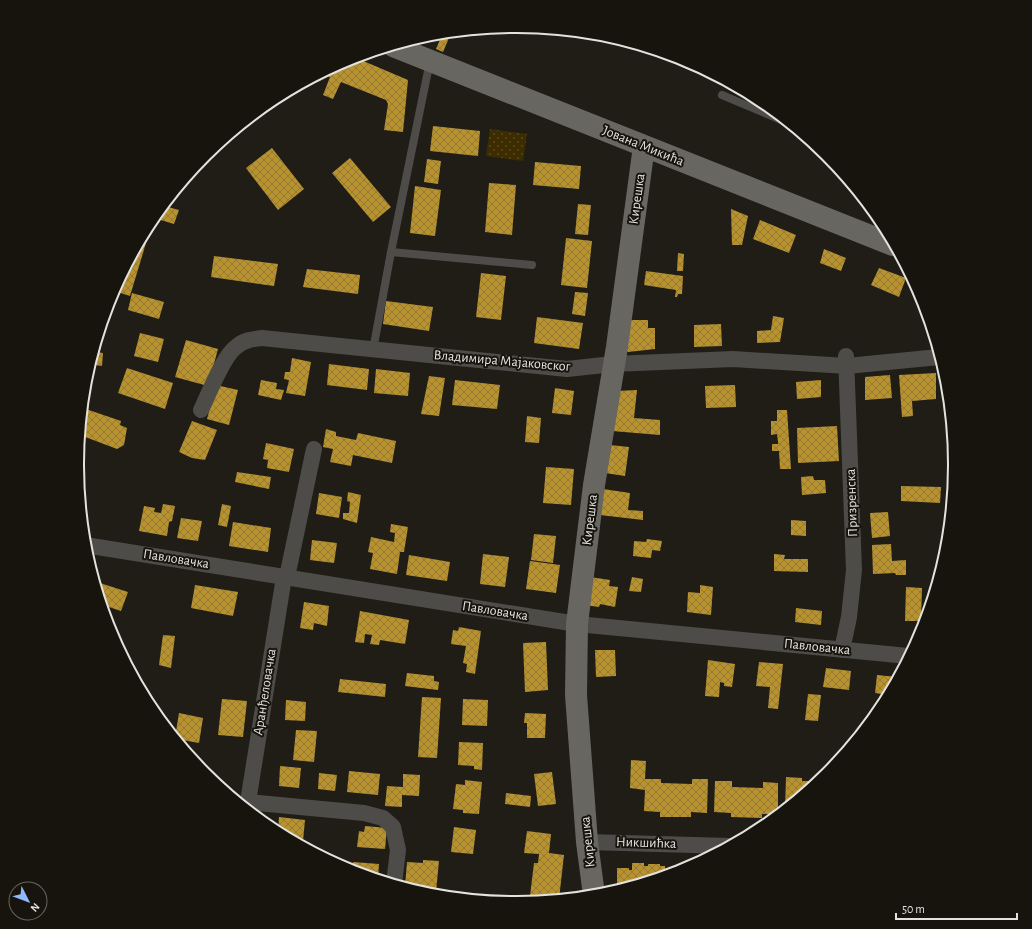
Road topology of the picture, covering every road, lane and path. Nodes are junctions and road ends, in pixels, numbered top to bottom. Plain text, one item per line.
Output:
1 (400, 49) edge
2 (430, 61) junction
3 (722, 95) dead end
4 (768, 114) edge
5 (644, 146) junction
6 (885, 242) edge
7 (391, 252) junction
8 (532, 265) dead end
9 (373, 350) junction
10 (934, 356) edge
11 (846, 361) junction
12 (614, 364) junction
13 (201, 410) dead end
14 (314, 449) dead end
15 (92, 546) edge
16 (286, 577) junction
17 (577, 624) junction
18 (842, 650) junction
19 (903, 656) edge
20 (247, 802) edge
21 (251, 805) edge
22 (588, 842) junction
23 (718, 846) edge
24 (395, 878) edge
25 (593, 889) edge

1 - 2 street, Јована Микића
2 - 5 street, Јована Микића
2 - 7 lane
3 - 4 lane
5 - 6 street, Јована Микића
5 - 12 street, Кирешка
7 - 8 lane
7 - 9 lane
9 - 12 street, Владимира Мајаковског
9 - 13 street, Владимира Мајаковског
10 - 11 street, Владимира Мајаковског
11 - 12 street, Владимира Мајаковског
11 - 18 street, Призренска
12 - 17 street, Кирешка
14 - 16 street, Аранђеловачка
15 - 16 street, Павловачка
16 - 17 street, Павловачка
16 - 20 street, Аранђеловачка
17 - 18 street, Павловачка
17 - 22 street, Кирешка
18 - 19 street, Павловачка
21 - 24 street
22 - 23 street, Никшићка
22 - 25 street, Кирешка

